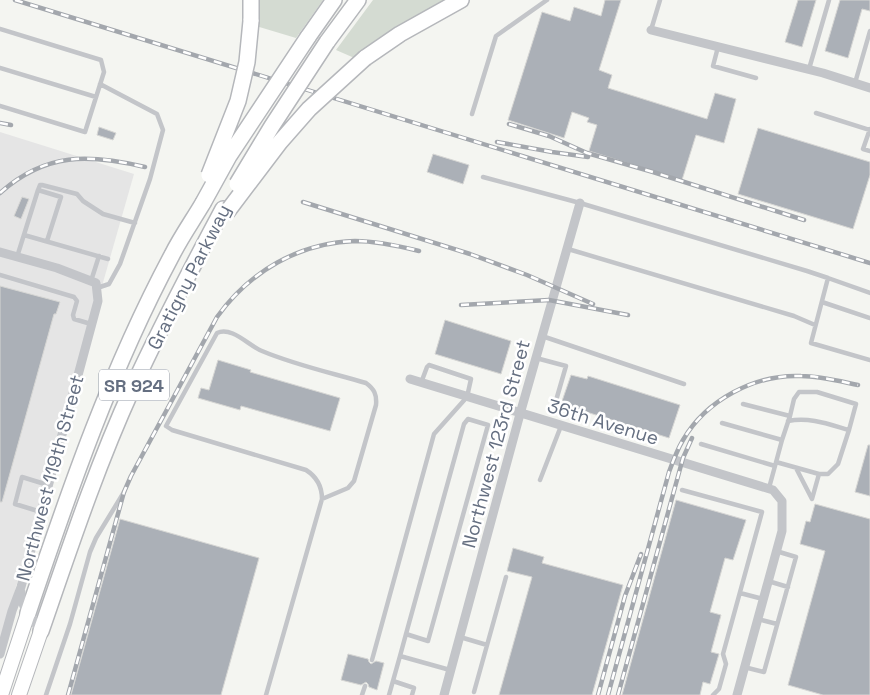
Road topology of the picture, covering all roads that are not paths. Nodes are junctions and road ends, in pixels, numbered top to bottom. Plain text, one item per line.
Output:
1 (252, 0) edge
2 (334, 0) edge
3 (358, 0) edge
4 (461, 0) edge
5 (547, 0) edge
6 (660, 0) edge
7 (828, 0) edge
8 (0, 29) edge
9 (651, 30) joint
10 (870, 31) edge
11 (718, 47) junction
12 (0, 68) edge
13 (808, 69) junction
14 (756, 78) dead end
15 (855, 83) junction
16 (100, 84) junction
17 (870, 88) edge
18 (96, 97) junction
19 (0, 106) edge
20 (816, 113) dead end
21 (472, 114) dead end
22 (870, 130) edge
23 (870, 151) edge
24 (483, 177) dead end
25 (38, 190) junction
26 (200, 202) junction
27 (580, 203) junction
28 (225, 211) junction
29 (135, 223) junction
30 (24, 235) junction
31 (47, 241) junction
32 (568, 249) junction
33 (0, 252) edge
34 (100, 256) junction
35 (17, 257) junction
36 (108, 258) dead end
37 (0, 275) edge
38 (828, 278) junction
39 (94, 285) junction
40 (870, 293) edge
41 (822, 302) junction
42 (870, 318) edge
43 (92, 324) junction
44 (815, 325) junction
45 (542, 336) junction
46 (536, 358) junction
47 (870, 360) edge
48 (410, 379) dead end
49 (421, 383) junction
50 (684, 384) dead end
51 (467, 397) junction
52 (554, 404) dead end
53 (743, 404) dead end
54 (520, 414) junction
55 (789, 419) junction
56 (722, 423) dead end
57 (561, 426) junction
58 (849, 430) junction
59 (782, 440) junction
60 (701, 444) dead end
61 (776, 464) junction
62 (796, 468) junction
63 (820, 474) junction
64 (540, 480) dead end
65 (48, 485) junction
66 (768, 489) junction
67 (682, 490) dead end
68 (124, 492) dead end
69 (322, 499) junction
70 (41, 512) junction
71 (776, 551) junction
72 (506, 577) dead end
73 (768, 581) junction
74 (21, 587) junction
75 (788, 587) junction
76 (740, 593) junction
77 (763, 599) junction
78 (28, 613) junction
79 (758, 619) junction
80 (777, 624) junction
81 (41, 631) junction
82 (406, 634) junction
83 (460, 637) junction
84 (487, 645) junction
85 (1, 648) edge
86 (400, 656) junction
87 (372, 660) dead end
88 (744, 667) junction
89 (450, 670) junction
90 (392, 681) junction
91 (365, 686) dead end
92 (474, 692) dead end
93 (1, 695) edge
94 (19, 695) edge
95 (46, 695) edge
96 (266, 695) edge
97 (362, 695) edge
98 (389, 695) edge
99 (412, 695) edge
100 (444, 695) edge
101 (713, 695) edge
102 (736, 695) edge

1 - 26 highway, bridge
2 - 26 highway, Gratigny Parkway, bridge
3 - 28 highway, Gratigny Parkway, bridge
4 - 28 highway, bridge
5 - 21 lane
6 - 9 lane
7 - 13 lane
8 - 16 lane
9 - 11 street
10 - 15 lane
11 - 13 street
11 - 14 lane
12 - 18 lane
13 - 15 street
15 - 17 street
16 - 18 lane
16 - 29 lane
18 - 19 lane
20 - 22 lane
22 - 23 lane
24 - 27 lane
25 - 29 lane
25 - 30 lane
25 - 31 lane
26 - 78 highway, Gratigny Parkway / SR 924
27 - 32 street, Northwest 123rd Street
27 - 38 lane
28 - 81 highway, Gratigny Parkway / SR 924
29 - 39 lane
30 - 31 lane
30 - 35 lane
31 - 34 lane
32 - 44 lane
32 - 45 street, Northwest 123rd Street
33 - 35 street
34 - 36 lane
34 - 39 lane
35 - 39 street
37 - 43 lane
38 - 40 lane
38 - 41 lane
39 - 43 street, Northwest 119th Street
41 - 42 lane
41 - 44 lane
43 - 65 street, Northwest 119th Street
44 - 47 lane
45 - 46 street, Northwest 123rd Street
45 - 50 lane
46 - 52 lane
46 - 54 street, Northwest 123rd Street
48 - 49 street, 36th Avenue
49 - 51 street, 36th Avenue
49 - 51 lane
51 - 54 street, 36th Avenue
51 - 87 lane
53 - 55 lane
54 - 57 street, 36th Avenue
54 - 83 street, Northwest 123rd Street
55 - 58 lane
55 - 58 lane
55 - 59 lane
56 - 59 lane
57 - 64 lane
57 - 66 street, 36th Avenue
58 - 63 lane
59 - 61 lane
60 - 61 lane
61 - 62 lane
61 - 66 lane
62 - 63 lane
62 - 63 lane
65 - 70 street, Northwest 119th Street
65 - 70 lane
66 - 71 street, 36th Avenue
67 - 76 lane
68 - 95 lane
69 - 69 lane
69 - 96 lane
70 - 74 street, Northwest 119th Street
71 - 73 street
71 - 75 lane
72 - 84 lane
73 - 75 lane
73 - 77 street
74 - 78 street
74 - 85 street, Northwest 119th Street
75 - 80 lane
76 - 77 lane
76 - 101 lane
77 - 79 street
78 - 81 street
78 - 93 highway, SR 924
79 - 80 lane
79 - 88 street
80 - 88 lane
81 - 94 highway, SR 924
82 - 82 lane
82 - 86 lane
83 - 84 lane
83 - 89 street, Northwest 123rd Street
84 - 92 lane
86 - 89 lane
86 - 90 lane
88 - 102 street
89 - 100 street, Northwest 123rd Street
90 - 98 lane
90 - 99 lane
91 - 97 lane

